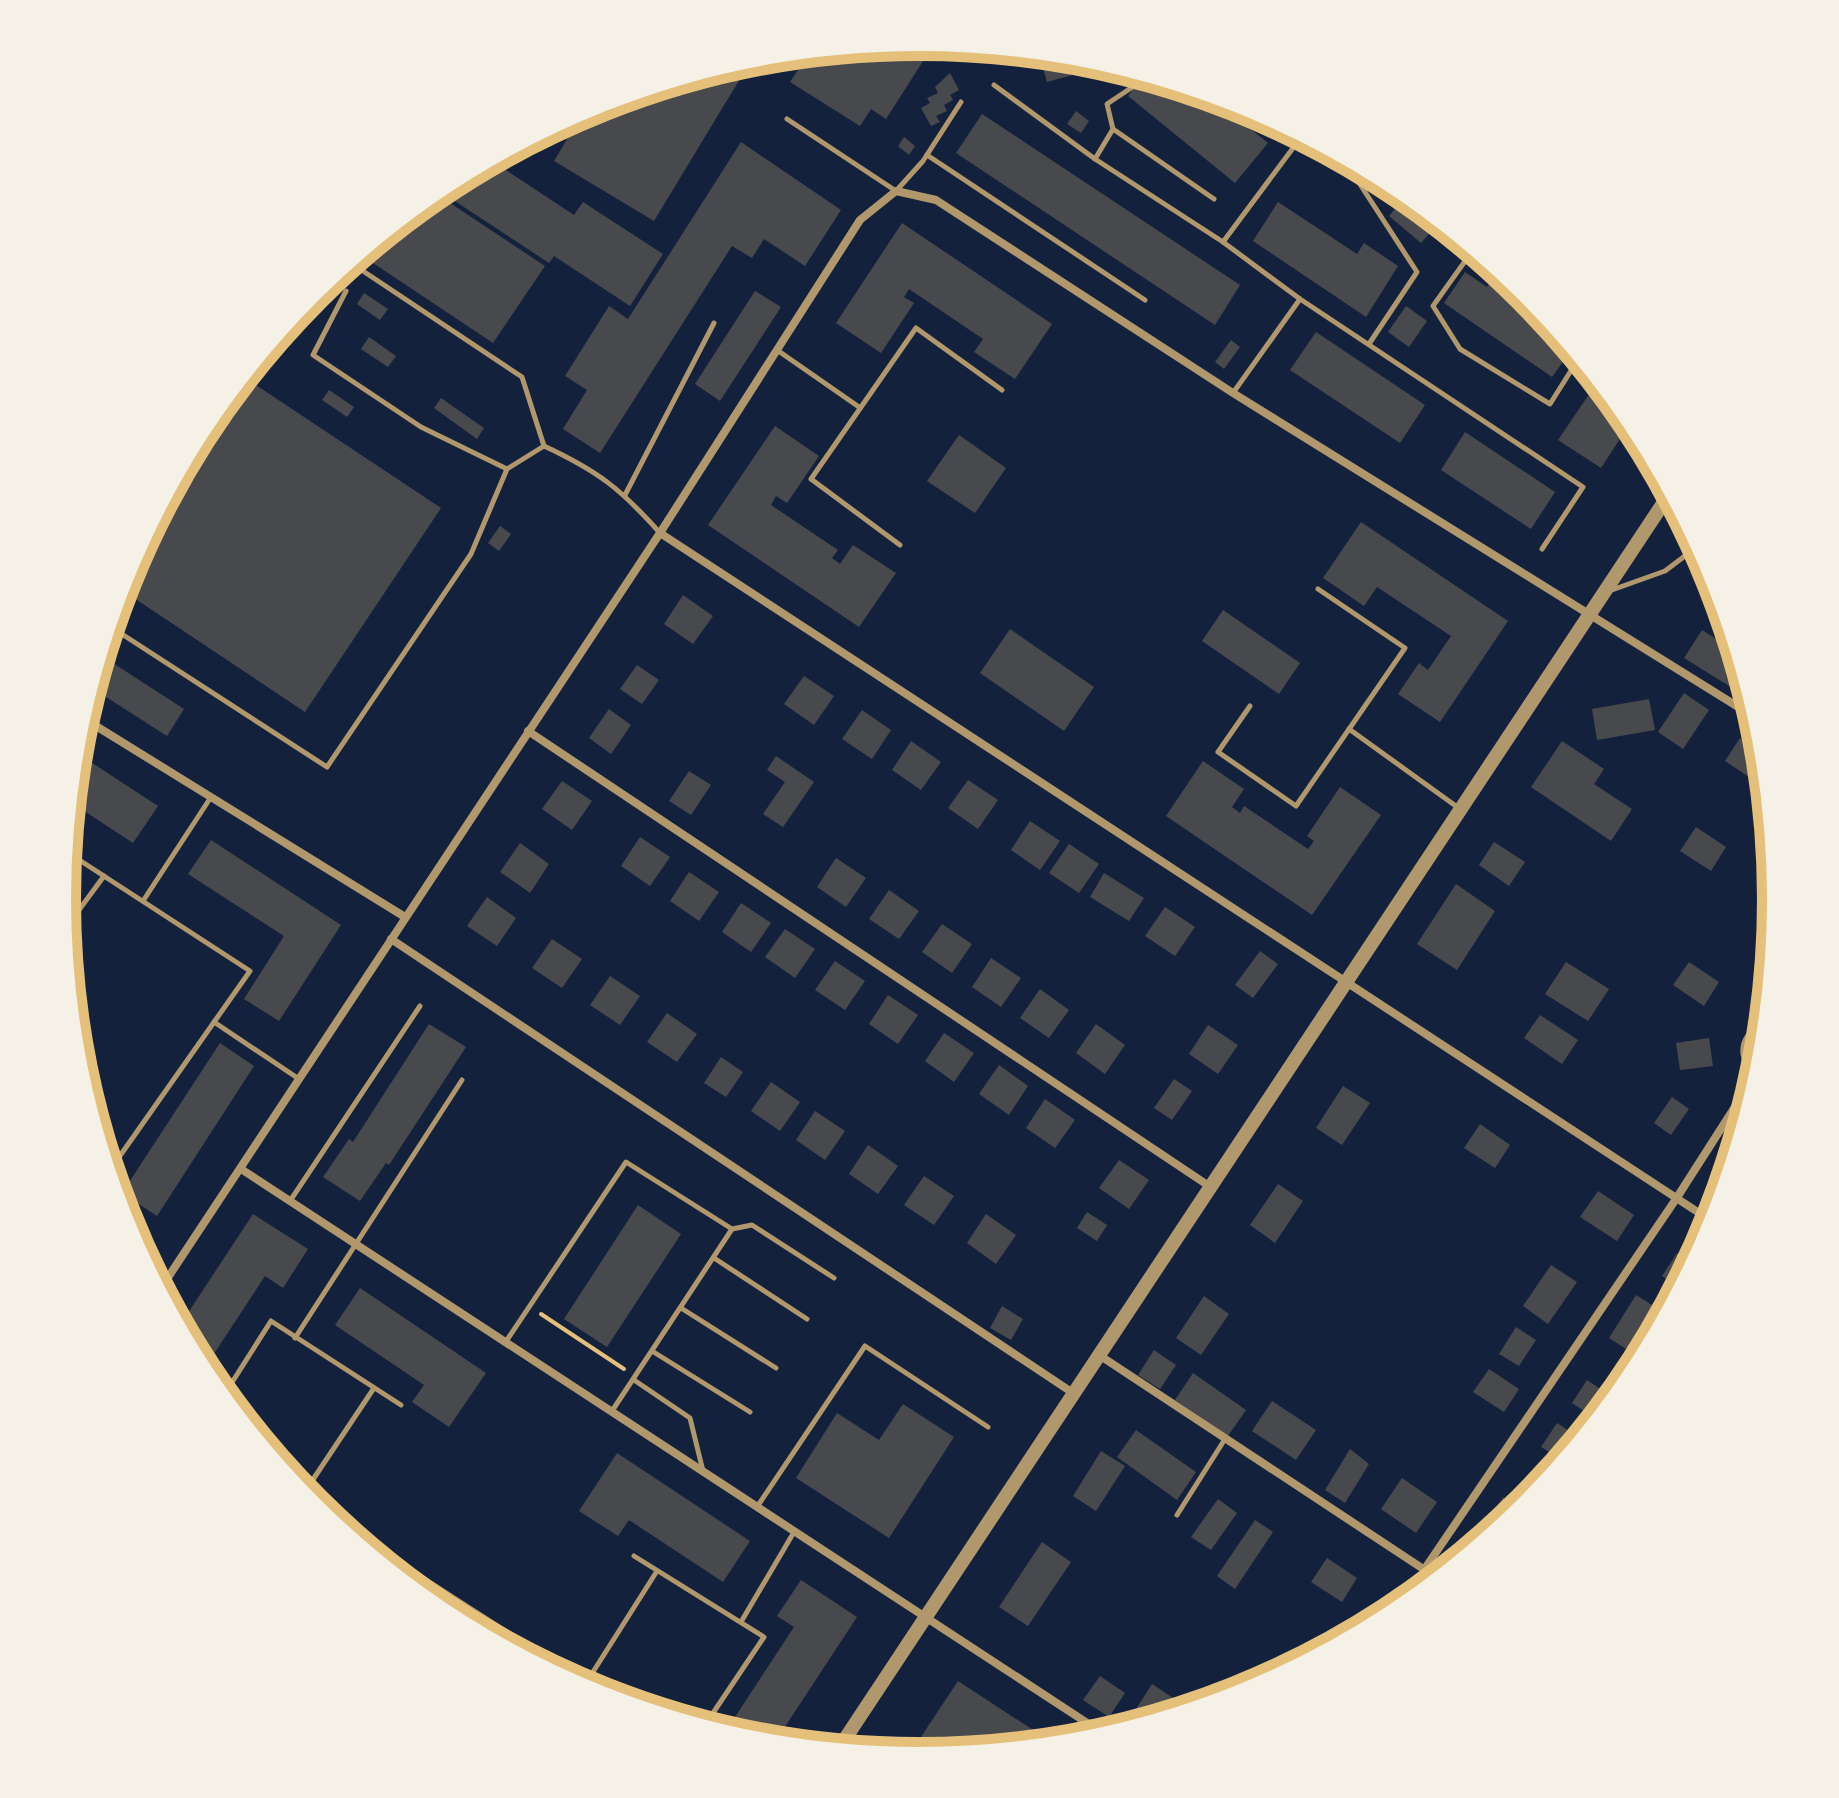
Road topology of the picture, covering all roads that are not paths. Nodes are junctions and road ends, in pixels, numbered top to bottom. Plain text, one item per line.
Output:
1 (994, 85) dead end
2 (1134, 86) dead end
3 (961, 102) dead end
4 (787, 119) dead end
5 (1113, 129) junction
6 (1295, 145) edge
7 (927, 155) junction
8 (1095, 159) junction
9 (1356, 178) edge
10 (896, 191) junction
11 (1214, 199) dead end
12 (1223, 242) junction
13 (1467, 258) edge
14 (360, 269) edge
15 (346, 291) dead end
16 (1300, 299) junction
17 (1145, 300) dead end
18 (714, 323) dead end
19 (1369, 344) junction
20 (777, 350) junction
21 (1573, 368) edge
22 (1002, 390) dead end
23 (1233, 393) junction
24 (859, 407) junction
25 (544, 446) junction
26 (507, 469) junction
27 (625, 495) junction
28 (1663, 503) edge
29 (660, 533) junction
30 (900, 545) dead end
31 (1542, 549) dead end
32 (1688, 554) edge
33 (1318, 589) dead end
34 (1604, 592) junction
35 (1590, 613) junction
36 (120, 633) edge
37 (1250, 706) dead end
38 (1740, 708) edge
39 (95, 725) edge
40 (1349, 729) junction
41 (528, 731) junction
42 (211, 797) junction
43 (1461, 810) junction
44 (77, 859) edge
45 (104, 876) junction
46 (143, 901) junction
47 (77, 913) edge
48 (405, 917) junction
49 (391, 939) junction
50 (1346, 985) junction
51 (420, 1006) dead end
52 (214, 1022) junction
53 (1751, 1034) edge
54 (1746, 1061) edge
55 (299, 1079) junction
56 (462, 1080) dead end
57 (1737, 1106) edge
58 (118, 1159) edge
59 (241, 1169) junction
60 (1212, 1188) junction
61 (1676, 1199) junction
62 (289, 1202) junction
63 (1701, 1214) edge
64 (732, 1229) junction
65 (355, 1245) junction
66 (714, 1258) junction
67 (834, 1278) dead end
68 (167, 1279) edge
69 (681, 1308) junction
70 (807, 1319) dead end
71 (295, 1338) junction
72 (504, 1343) junction
73 (652, 1351) junction
74 (1099, 1355) junction
75 (776, 1368) dead end
76 (635, 1378) junction
77 (231, 1384) edge
78 (374, 1388) junction
79 (1073, 1393) junction
80 (401, 1405) dead end
81 (750, 1412) dead end
82 (612, 1413) junction
83 (988, 1427) dead end
84 (1225, 1439) junction
85 (703, 1473) junction
86 (311, 1482) edge
87 (756, 1508) junction
88 (1177, 1515) dead end
89 (794, 1532) junction
90 (634, 1556) dead end
91 (402, 1564) edge
92 (1424, 1570) junction
93 (657, 1571) junction
94 (1427, 1572) edge
95 (925, 1618) junction
96 (741, 1622) junction
97 (521, 1641) edge
98 (591, 1675) edge
99 (711, 1715) edge
100 (1090, 1725) edge
101 (845, 1738) edge

1 - 8 lane
2 - 5 lane
3 - 7 lane
4 - 10 lane
5 - 8 lane
5 - 11 lane
6 - 12 lane
7 - 10 lane
7 - 17 lane
8 - 12 lane
9 - 19 lane
10 - 20 street
10 - 23 street
12 - 16 lane
13 - 21 lane
14 - 25 lane
15 - 26 lane
16 - 19 lane
16 - 23 lane
18 - 27 lane
19 - 31 lane
20 - 24 lane
20 - 29 street
22 - 24 lane
23 - 35 street
24 - 30 lane
25 - 26 lane
25 - 27 lane
26 - 36 lane
27 - 29 lane
28 - 34 street
29 - 41 street
29 - 50 street
32 - 34 lane
33 - 40 lane
34 - 35 street
35 - 38 street
35 - 43 street
37 - 40 lane
39 - 42 street
40 - 43 lane
41 - 48 street
41 - 60 street
42 - 46 lane
42 - 48 street
43 - 50 street
44 - 45 lane
45 - 46 lane
45 - 47 lane
46 - 52 lane
48 - 49 street
49 - 55 street
49 - 79 street
50 - 60 street
50 - 61 street
51 - 62 lane
52 - 55 lane
52 - 58 lane
53 - 54 street
55 - 59 street
56 - 65 lane
57 - 61 street
59 - 62 street
59 - 68 street
60 - 74 street
61 - 63 street
61 - 92 street
62 - 65 street
64 - 66 lane
64 - 67 lane
64 - 72 lane
65 - 71 lane
65 - 72 street
66 - 69 lane
66 - 70 lane
69 - 73 lane
69 - 75 lane
71 - 77 lane
71 - 78 lane
72 - 82 street
73 - 76 lane
73 - 81 lane
74 - 79 street
74 - 84 street
76 - 82 lane
76 - 85 lane
78 - 80 lane
78 - 86 lane
79 - 95 street
82 - 85 street
83 - 87 lane
84 - 88 lane
84 - 92 street
85 - 87 street
87 - 89 street
89 - 95 street
89 - 96 lane
90 - 93 lane
91 - 97 lane
92 - 94 street
93 - 96 lane
93 - 98 lane
95 - 100 street
95 - 101 street
96 - 99 lane

